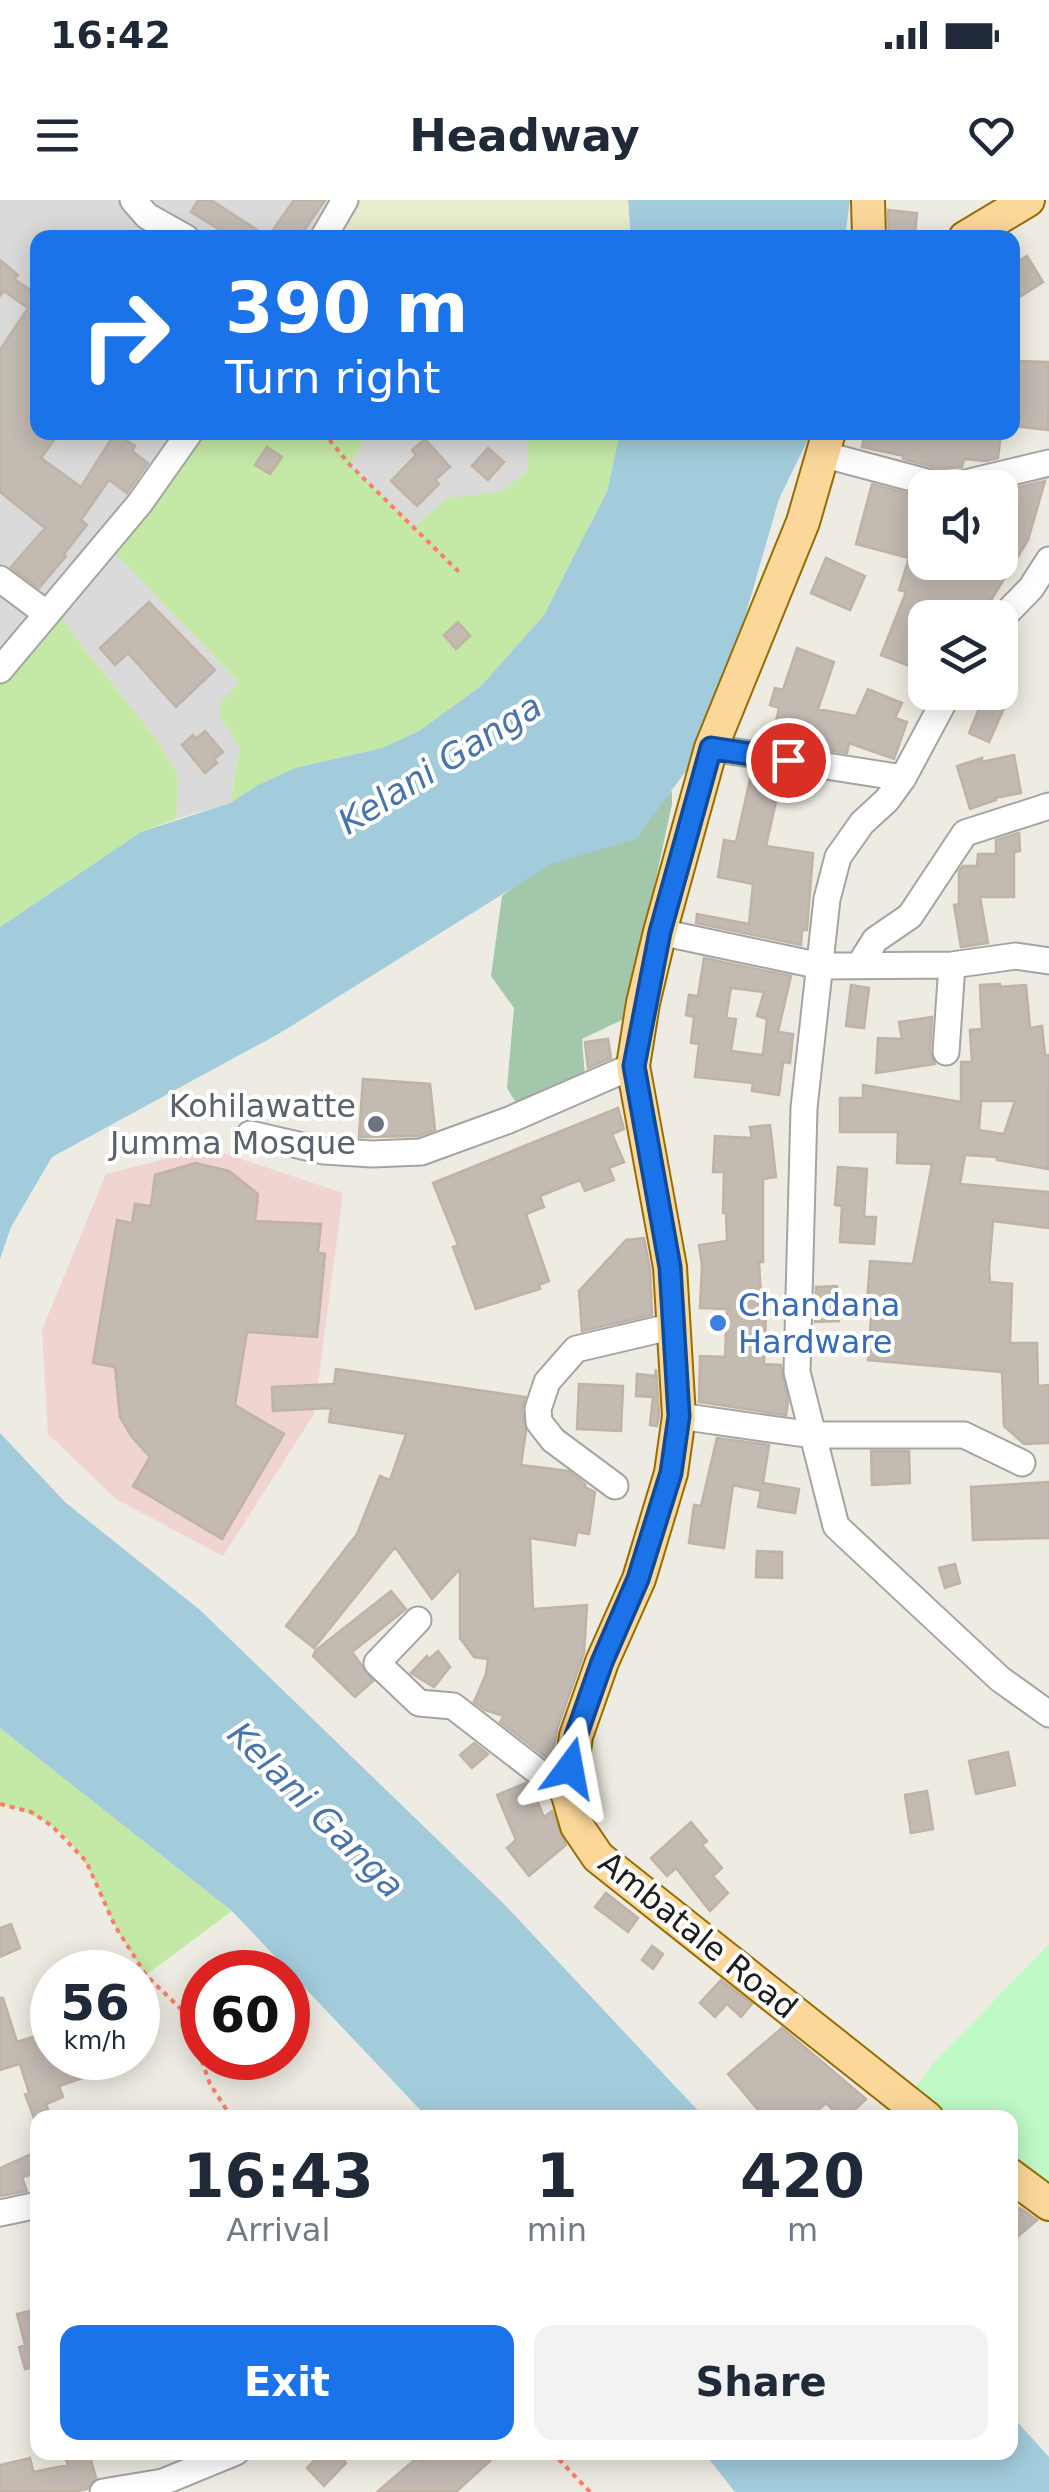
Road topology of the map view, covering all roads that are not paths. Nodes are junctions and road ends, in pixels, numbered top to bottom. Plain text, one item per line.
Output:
1 (132, 200) edge
2 (345, 200) edge
3 (868, 200) edge
4 (1028, 200) edge
5 (171, 230) edge
6 (328, 230) edge
7 (870, 230) edge
8 (978, 230) edge
9 (184, 440) edge
10 (825, 443) edge
11 (1049, 464) edge
12 (1049, 560) edge
13 (0, 579) edge
14 (1018, 601) edge
15 (47, 614) junction
16 (0, 670) edge
17 (940, 710) edge
18 (711, 748) junction
19 (903, 778) junction
20 (1049, 806) edge
21 (660, 932) junction
22 (1049, 960) edge
23 (860, 964) junction
24 (822, 966) junction
25 (952, 966) junction
26 (946, 1052) dead end
27 (634, 1066) junction
28 (250, 1134) dead end
29 (674, 1326) junction
30 (679, 1416) junction
31 (812, 1434) junction
32 (1022, 1463) dead end
33 (615, 1486) dead end
34 (418, 1620) dead end
35 (1049, 1714) edge
36 (568, 1795) junction
37 (917, 2110) edge
38 (1018, 2180) edge
39 (1049, 2204) edge
40 (30, 2207) edge
41 (0, 2213) edge
42 (217, 2460) edge
43 (102, 2492) edge

1 - 5 street
2 - 6 street
3 - 7 main road
4 - 8 main road
9 - 15 street
10 - 11 street
10 - 18 main road
12 - 14 street
13 - 15 street
15 - 16 street
17 - 19 street
18 - 19 street
18 - 21 main road
19 - 24 street
20 - 23 street
21 - 24 street
21 - 27 main road
22 - 25 street
23 - 24 street
23 - 25 street
24 - 31 street
25 - 26 street
27 - 28 street
27 - 29 main road
29 - 30 main road
29 - 33 street
30 - 31 street
30 - 36 main road
31 - 32 street
31 - 35 street
34 - 36 street
36 - 37 main road, Ambatale Road
38 - 39 main road
40 - 41 street
42 - 43 street

